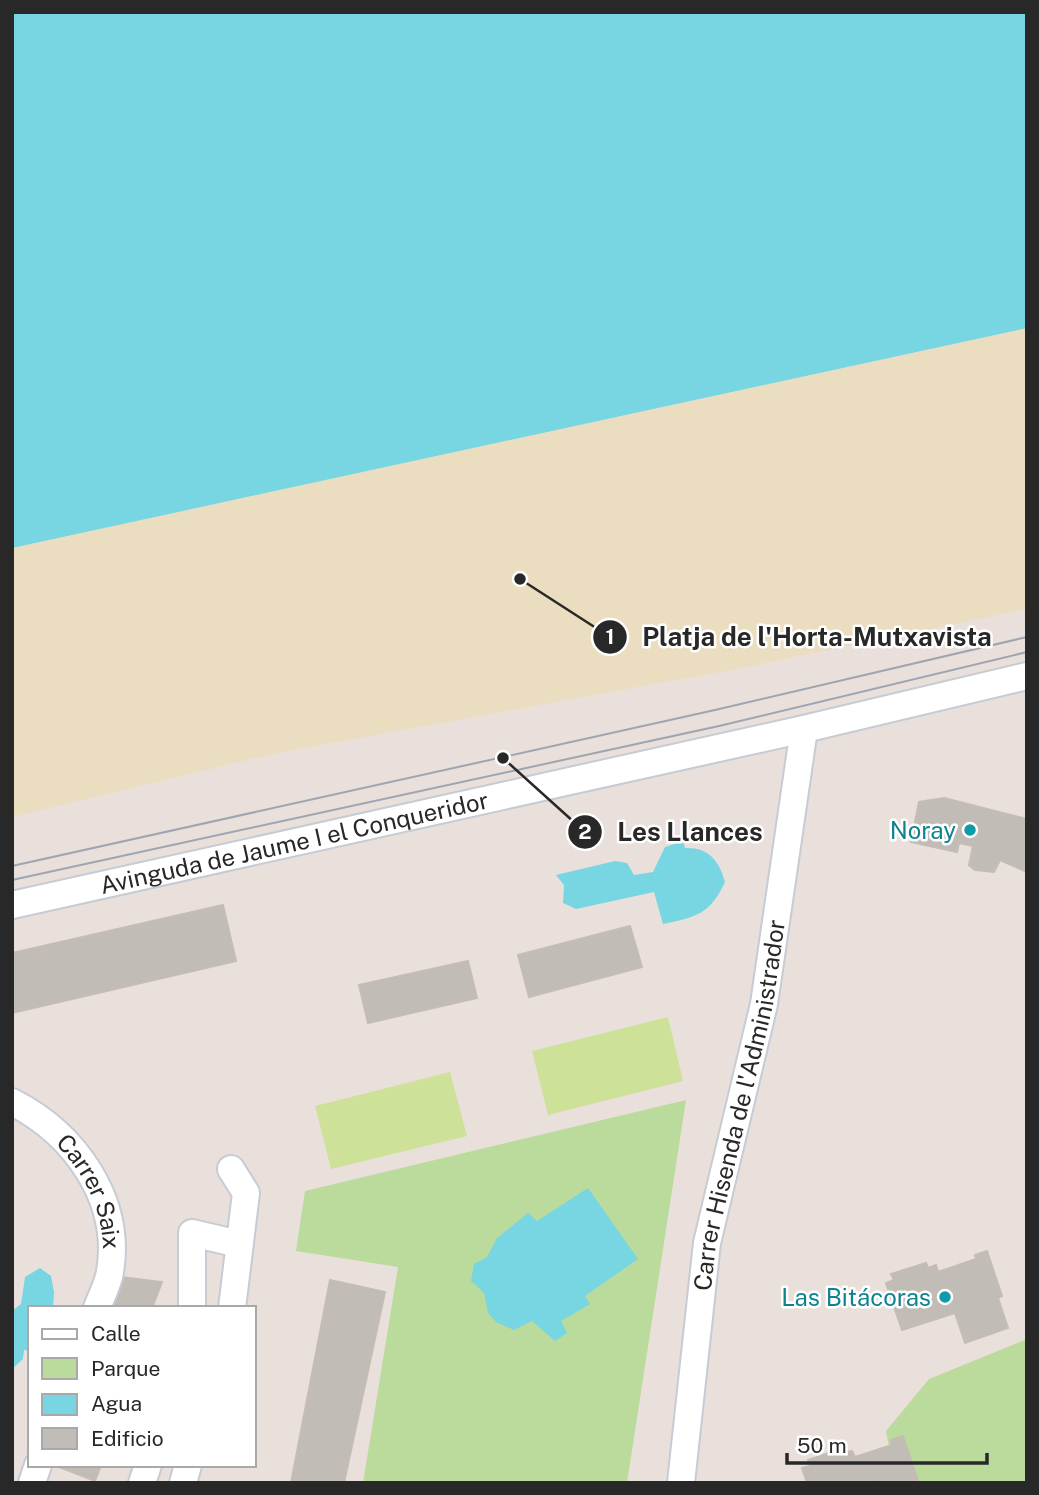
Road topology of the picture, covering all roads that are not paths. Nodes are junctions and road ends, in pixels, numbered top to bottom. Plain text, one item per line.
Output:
1 (1027, 677) edge
2 (804, 729) junction
3 (12, 905) edge
4 (12, 1102) edge
5 (231, 1169) dead end
6 (239, 1244) junction
7 (98, 1306) edge
8 (192, 1306) edge
9 (232, 1306) edge
10 (681, 1483) edge

1 - 2 street, Avinguda de Jaume I el Conqueridor
2 - 3 street, Avinguda de Jaume I el Conqueridor
2 - 10 street, Carrer Hisenda de l'Administrador
4 - 7 street, Carrer Saix
5 - 6 street
6 - 8 street
6 - 9 street

